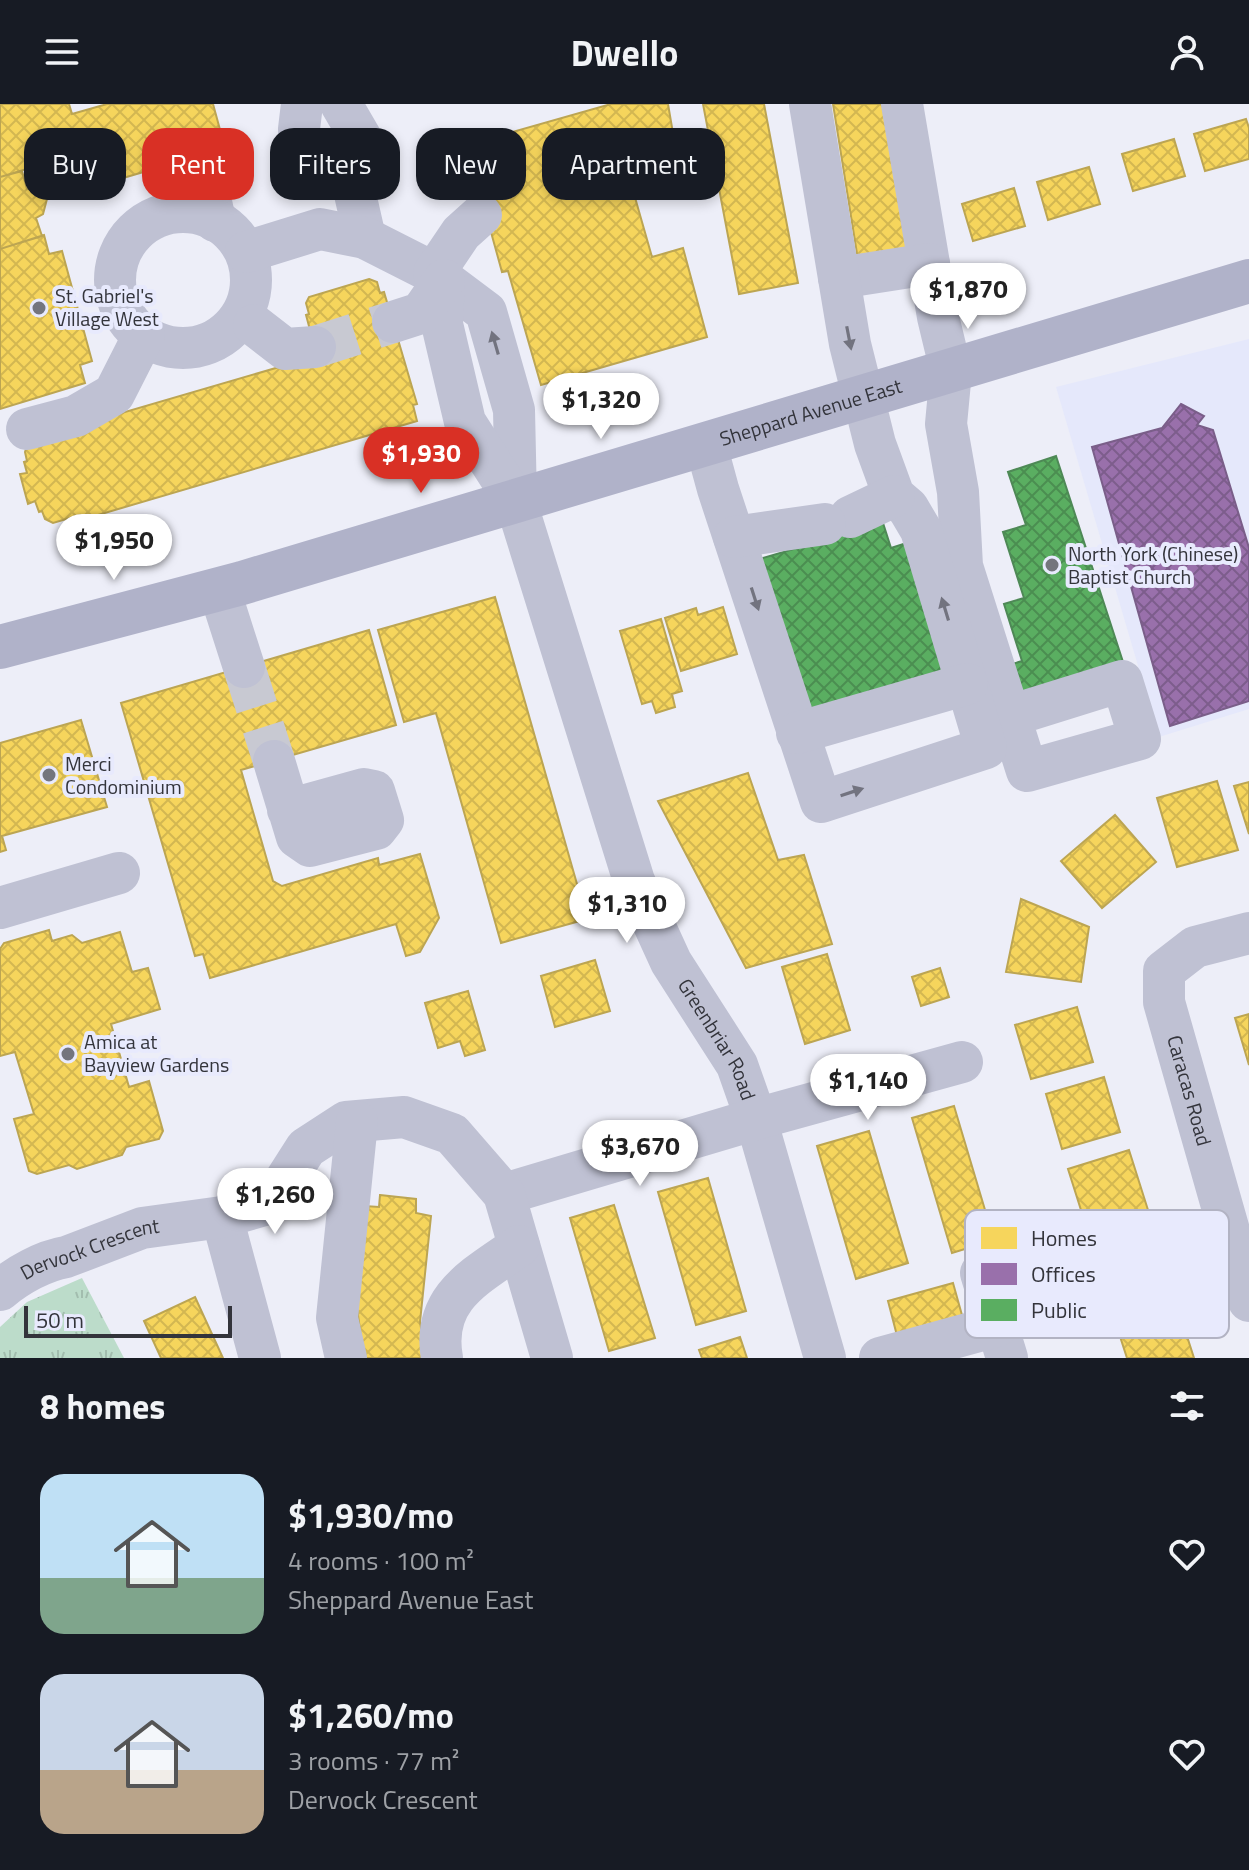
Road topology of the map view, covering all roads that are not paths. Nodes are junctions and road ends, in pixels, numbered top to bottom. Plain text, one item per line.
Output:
1 (302, 104) edge
2 (341, 104) edge
3 (810, 104) edge
4 (902, 104) edge
5 (299, 128) edge
6 (355, 128) edge
7 (211, 200) edge
8 (356, 200) edge
9 (481, 215) dead end
10 (215, 221) junction
11 (365, 238) junction
12 (246, 252) junction
13 (929, 264) junction
14 (439, 277) junction
15 (839, 278) junction
16 (1249, 281) edge
17 (393, 322) tunnel mouth
18 (245, 324) junction
19 (307, 334) tunnel mouth
20 (144, 335) junction
21 (951, 371) junction
22 (864, 398) junction
23 (27, 429) dead end
24 (706, 445) junction
25 (894, 496) junction
26 (516, 502) junction
27 (734, 537) junction
28 (219, 589) junction
29 (1, 647) edge
30 (244, 667) tunnel mouth
31 (967, 684) junction
32 (1010, 716) dead end
33 (797, 733) junction
34 (274, 761) tunnel mouth
35 (288, 810) dead end
36 (119, 873) dead end
37 (0, 908) edge
38 (1249, 933) edge
39 (962, 1062) dead end
40 (756, 1119) junction
41 (357, 1122) junction
42 (504, 1194) junction
43 (1223, 1210) edge
44 (222, 1217) junction
45 (1229, 1231) edge
46 (519, 1246) junction
47 (0, 1290) edge
48 (1249, 1301) edge
49 (1002, 1342) edge
50 (260, 1358) edge
51 (346, 1358) edge
52 (442, 1358) edge
53 (552, 1358) edge
54 (825, 1358) edge
55 (880, 1358) edge

1 - 5 street
2 - 6 street
3 - 15 street
4 - 13 street
7 - 10 street
8 - 11 street
9 - 14 street
10 - 12 street
10 - 20 street
11 - 12 street, Greenbriar Road
11 - 14 street, Greenbriar Road
12 - 18 street
13 - 15 street
13 - 21 street
14 - 17 street
14 - 26 street, Greenbriar Road
15 -> 22 street
16 - 21 main road, Sheppard Avenue East
18 - 19 street
18 - 20 street
20 - 23 street
21 - 22 main road, Sheppard Avenue East
21 - 32 street
22 - 24 main road, Sheppard Avenue East
22 - 25 street
24 - 26 main road, Sheppard Avenue East
24 - 27 street
25 - 27 street
31 -> 25 street
26 - 28 main road, Sheppard Avenue East
26 - 40 street, Greenbriar Road
27 -> 33 street
28 - 29 main road, Sheppard Avenue East
28 - 30 street
31 - 33 street
33 -> 31 street
34 - 35 street
36 - 37 street
38 - 43 street, Caracas Road
39 - 40 street
40 - 42 street
40 - 54 street, Greenbriar Road
41 - 42 street, Dervock Crescent
41 - 44 street, Dervock Crescent
41 - 51 street
42 - 46 street
44 - 47 street, Dervock Crescent
44 - 50 street
45 - 48 street, Caracas Road
46 - 52 street
46 - 53 street
49 - 55 street

